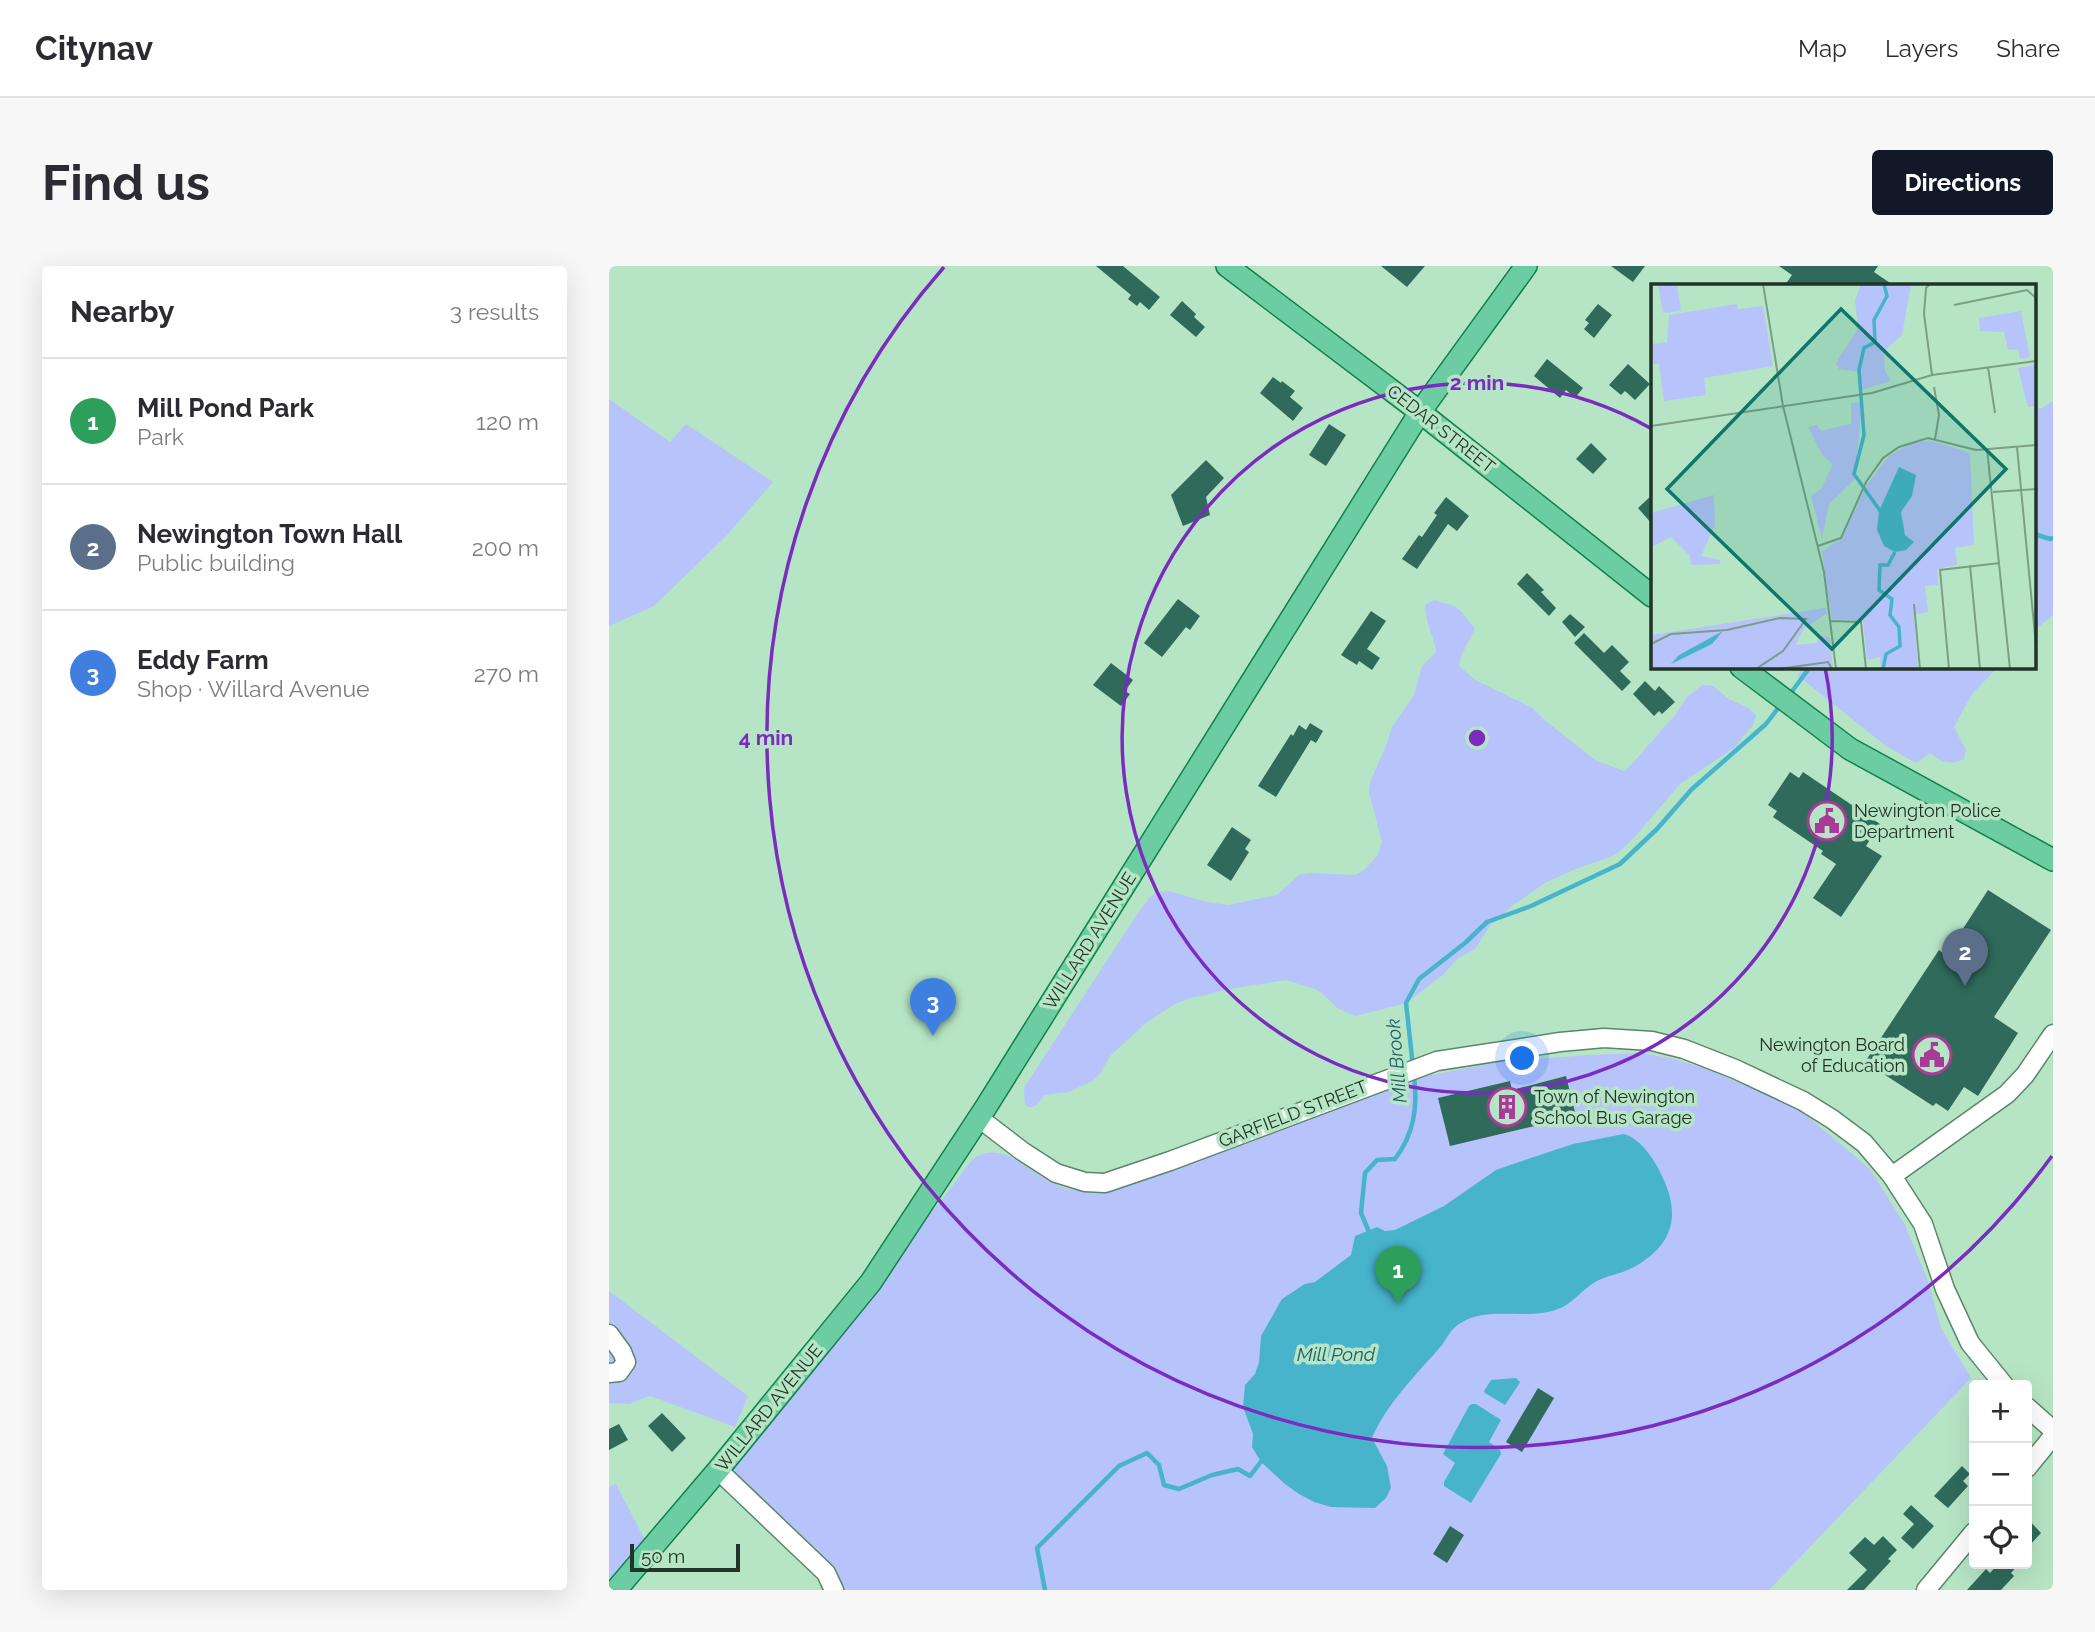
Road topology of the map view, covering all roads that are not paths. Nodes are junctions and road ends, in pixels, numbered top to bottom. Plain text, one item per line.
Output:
1 (1227, 266) edge
2 (1526, 266) edge
3 (1420, 412) junction
4 (1651, 595) edge
5 (1742, 668) edge
6 (2053, 860) edge
7 (2053, 1034) edge
8 (979, 1118) junction
9 (1892, 1176) junction
10 (609, 1334) edge
11 (609, 1373) edge
12 (2000, 1380) edge
13 (2032, 1411) edge
14 (2053, 1430) edge
15 (2053, 1436) edge
16 (2032, 1462) edge
17 (718, 1470) junction
18 (1969, 1538) edge
19 (616, 1590) edge
20 (834, 1590) edge
21 (1926, 1590) edge

1 - 3 main road, CEDAR STREET
2 - 3 main road, WILLARD AVENUE
3 - 4 main road, CEDAR STREET
3 - 8 main road, WILLARD AVENUE
5 - 6 main road
7 - 9 street
8 - 9 street, GARFIELD STREET
8 - 17 main road, WILLARD AVENUE
9 - 12 street, GARFIELD STREET
10 - 11 street
13 - 14 street
15 - 16 street
17 - 19 main road, WILLARD AVENUE
17 - 20 street
18 - 21 street

